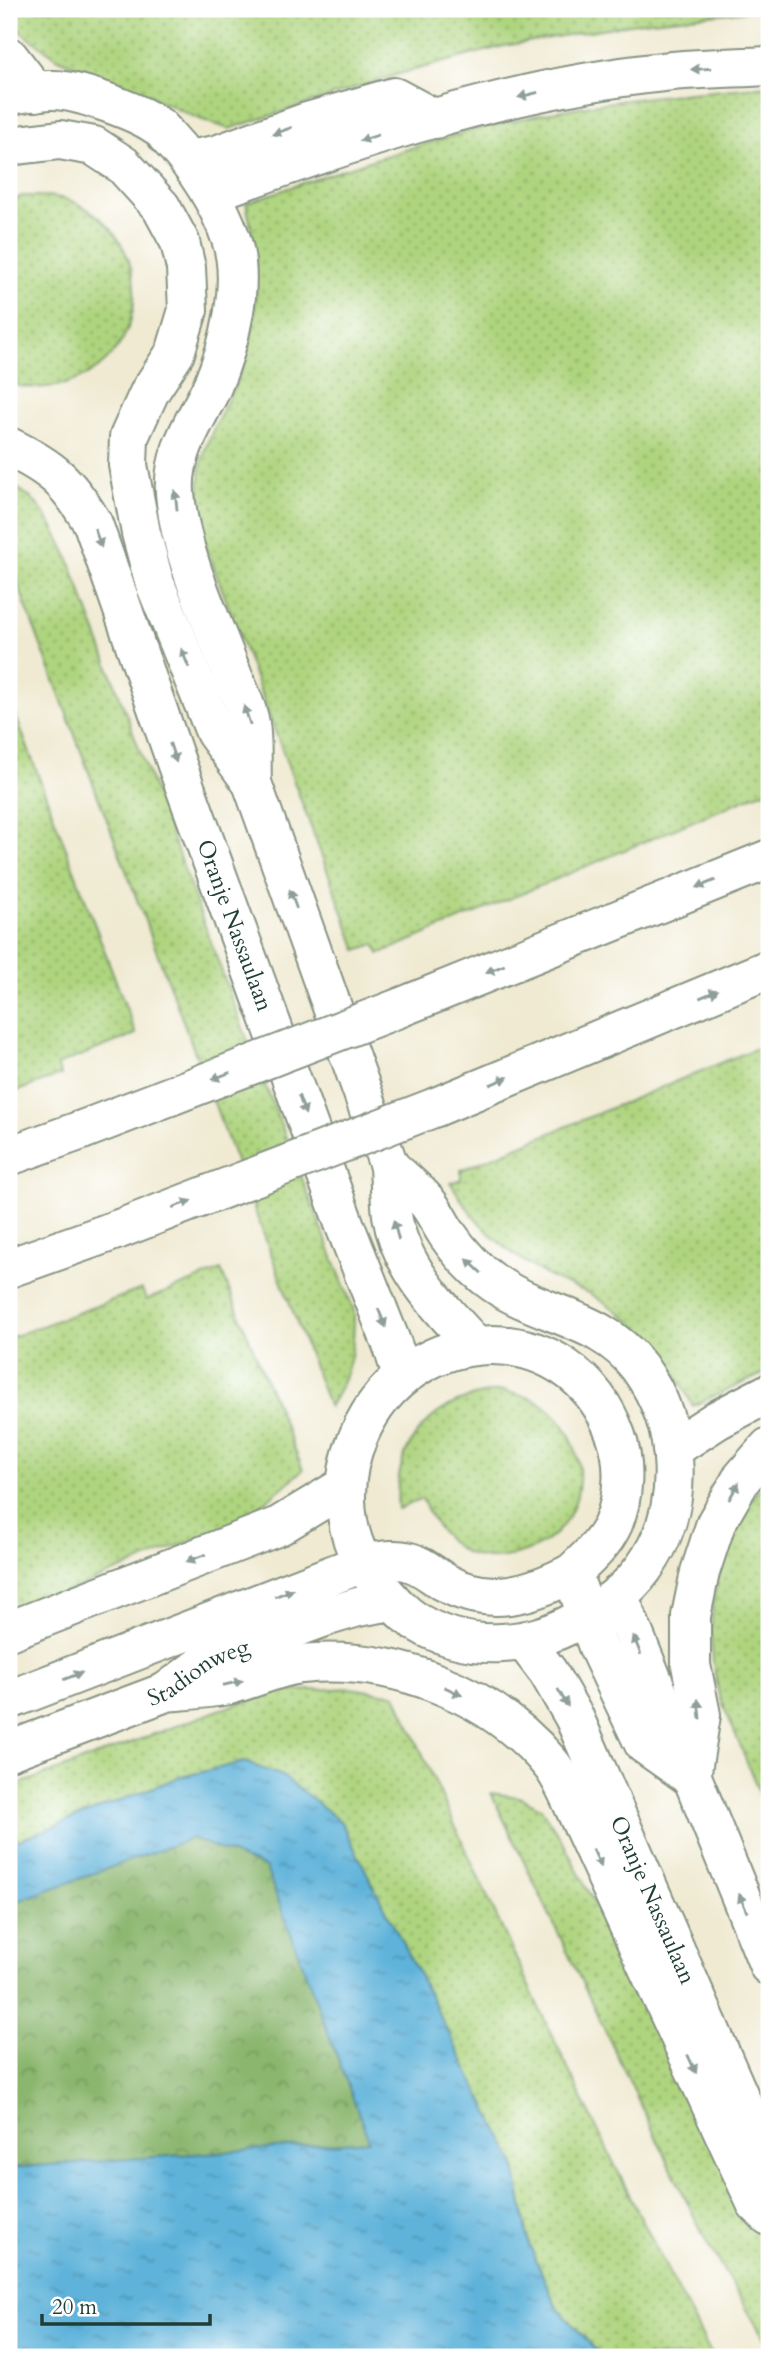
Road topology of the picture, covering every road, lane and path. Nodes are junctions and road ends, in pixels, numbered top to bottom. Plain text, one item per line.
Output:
1 (9, 57) edge
2 (769, 66) edge
3 (22, 94) edge
4 (435, 119) junction
5 (9, 146) edge
6 (189, 159) junction
7 (210, 194) junction
8 (161, 207) junction
9 (9, 447) edge
10 (252, 782) junction
11 (769, 859) edge
12 (769, 969) edge
13 (9, 1156) edge
14 (389, 1166) junction
15 (9, 1268) edge
16 (475, 1345) junction
17 (401, 1376) junction
18 (769, 1393) edge
19 (769, 1447) edge
20 (672, 1449) junction
21 (345, 1486) junction
22 (363, 1563) junction
23 (572, 1573) junction
24 (618, 1595) junction
25 (392, 1601) junction
26 (586, 1616) junction
27 (9, 1631) edge
28 (525, 1642) junction
29 (166, 1692) junction
30 (9, 1700) edge
31 (9, 1751) edge
32 (691, 1777) junction
33 (769, 1966) edge
34 (769, 2165) edge
35 (769, 2216) edge

1 - 3 main road
2 -> 4 main road
3 - 6 main road
4 -> 6 main road
4 -> 7 main road
5 - 8 main road
6 - 7 main road
7 - 8 main road
10 -> 7 main road
10 -> 8 main road
9 -> 17 main road, Oranje Nassaulaan
14 -> 10 main road
11 -> 13 main road, bridge
15 -> 12 main road, bridge
16 -> 14 main road
20 -> 14 main road
16 - 17 main road
16 - 23 main road, Stadionweg
17 - 21 main road
18 - 20 main road
32 -> 19 main road
20 - 24 main road
21 - 22 main road
21 -> 27 main road
22 - 23 main road, Stadionweg
22 - 25 main road
30 -> 22 main road, Stadionweg
23 - 26 main road
24 - 26 main road
32 -> 24 main road
25 - 28 main road
25 - 29 main road, Stadionweg
26 - 28 main road
26 - 32 main road
28 -> 34 main road, Oranje Nassaulaan
29 - 31 main road, Stadionweg
29 -> 35 main road
33 -> 32 main road

